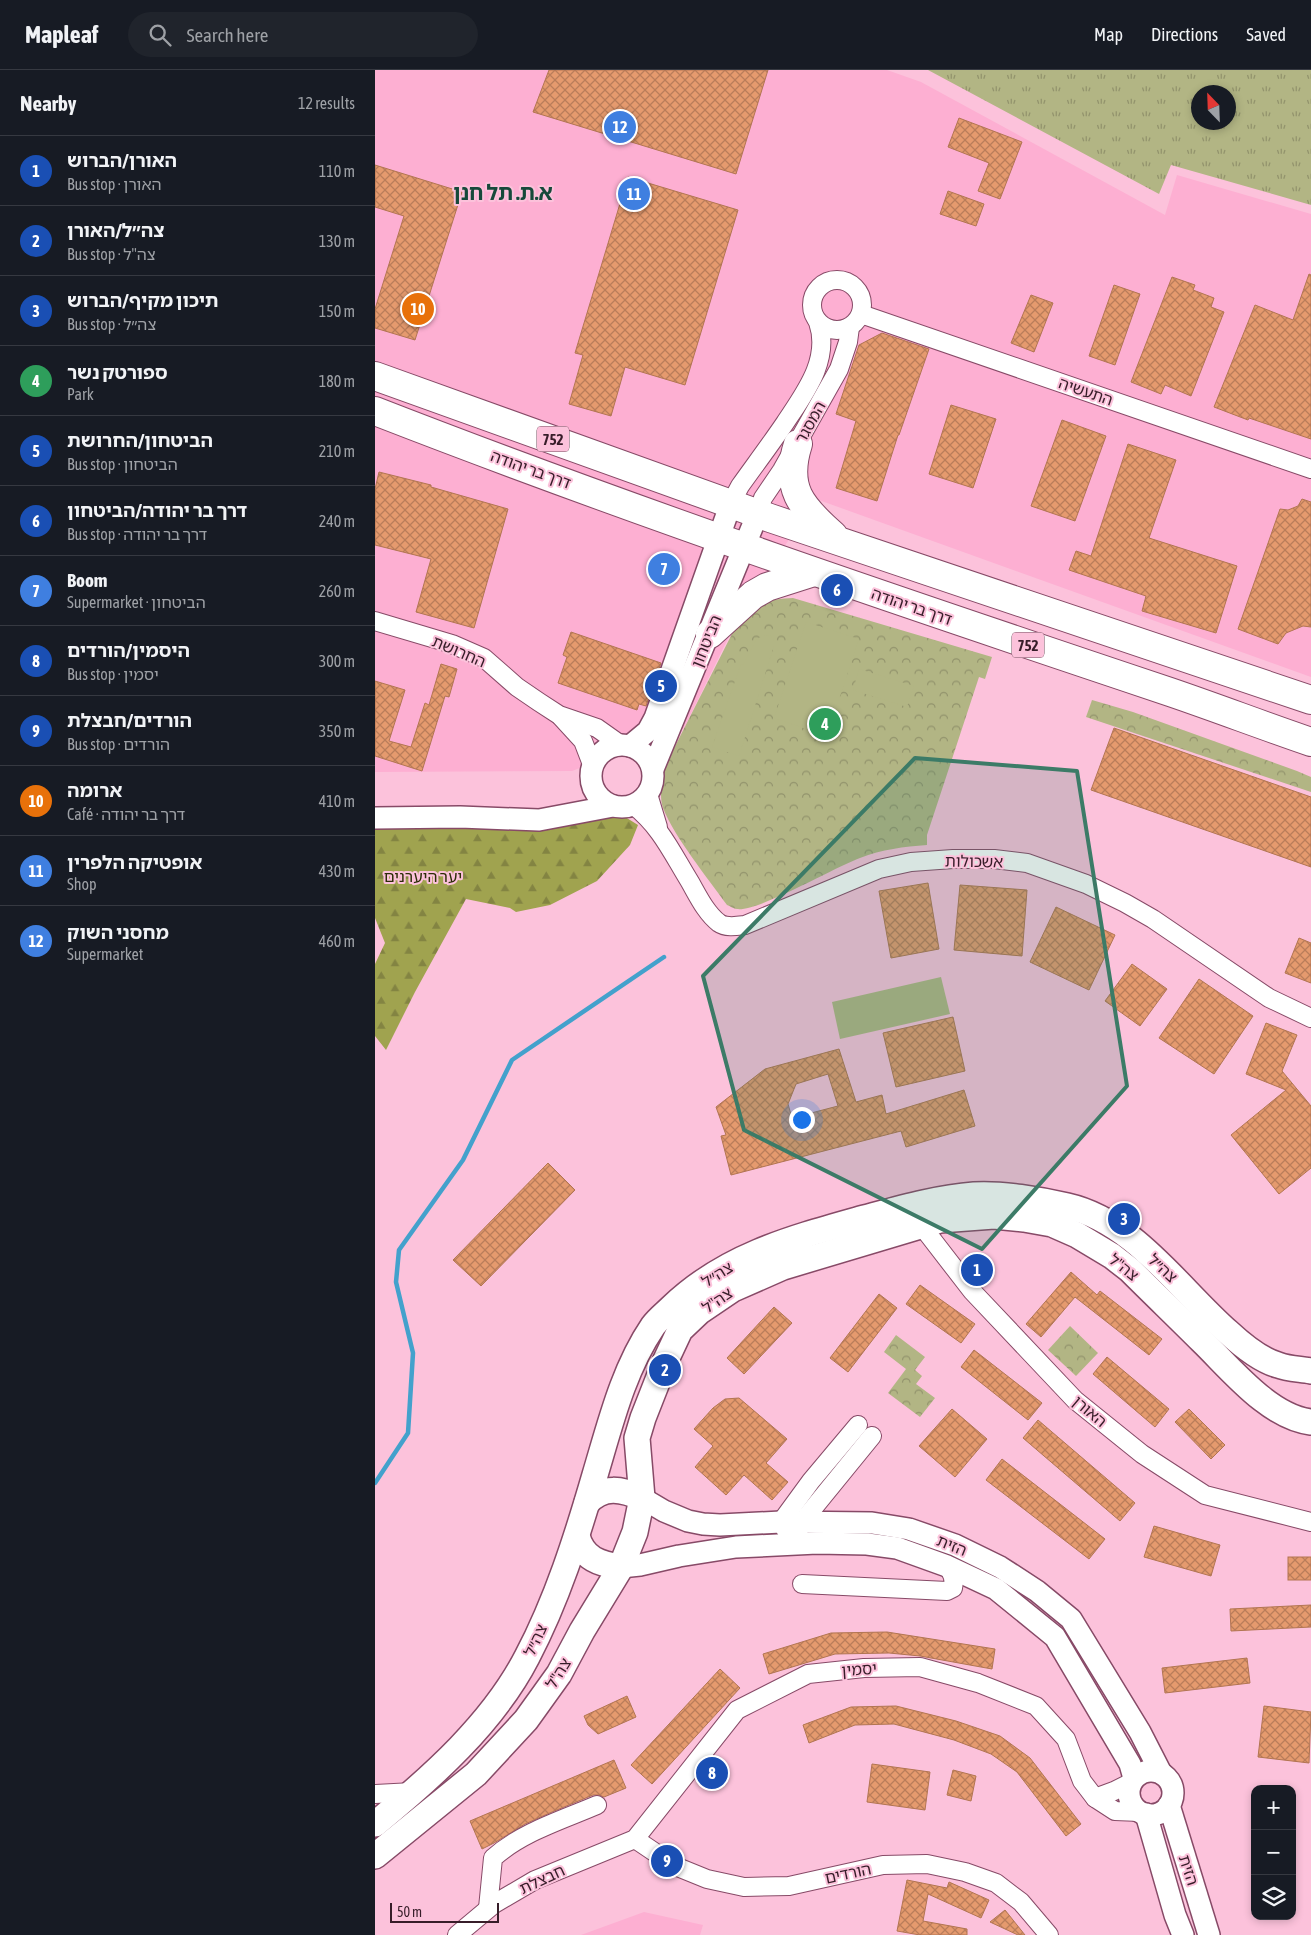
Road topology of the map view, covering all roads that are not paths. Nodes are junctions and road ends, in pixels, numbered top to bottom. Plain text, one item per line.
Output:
1 (855, 320) junction
2 (818, 322) junction
3 (375, 376) edge
4 (375, 411) edge
5 (798, 444) junction
6 (1311, 469) edge
7 (731, 503) junction
8 (758, 513) junction
9 (718, 538) junction
10 (842, 542) junction
11 (744, 547) junction
12 (814, 572) junction
13 (375, 621) edge
14 (710, 634) junction
15 (1311, 700) edge
16 (559, 714) junction
17 (1311, 742) edge
18 (625, 745) junction
19 (653, 769) junction
20 (592, 775) junction
21 (632, 802) junction
22 (561, 816) junction
23 (375, 818) edge
24 (1311, 1018) edge
25 (921, 1225) junction
26 (1311, 1371) edge
27 (1311, 1422) edge
28 (641, 1498) junction
29 (587, 1503) junction
30 (781, 1522) junction
31 (802, 1522) junction
32 (1311, 1522) edge
33 (577, 1536) junction
34 (794, 1544) junction
35 (947, 1566) junction
36 (621, 1567) junction
37 (803, 1584) dead end
38 (1161, 1773) junction
39 (1132, 1780) junction
40 (413, 1792) junction
41 (375, 1794) edge
42 (1095, 1798) junction
43 (597, 1805) dead end
44 (1169, 1805) junction
45 (1143, 1813) junction
46 (376, 1820) edge
47 (635, 1839) junction
48 (375, 1856) edge
49 (488, 1908) junction
50 (457, 1935) edge
51 (1049, 1935) edge
52 (1183, 1935) edge
53 (1209, 1935) edge

1 - 2 street
1 - 2 street, המסגר
1 - 5 street, המסגר
1 - 6 street, התעשיה
2 - 7 street, המסגר
3 - 7 main road, 752
4 - 9 main road, דרך בר יהודה / 752
5 - 8 street, המסגר
5 - 10 main road
7 - 8 main road, 752
7 - 9 street, הביטחון
8 - 10 main road, 752
8 - 11 street, הביטחון
9 - 11 main road, דרך בר יהודה / 752
9 - 18 street, הביטחון
10 - 15 main road, 752
11 - 12 main road, דרך בר יהודה / 752
11 - 14 street, הביטחון
12 - 14 main road
12 - 17 main road, דרך בר יהודה / 752
13 - 16 street, החרושת
14 - 19 street, הביטחון
16 - 18 street, החרושת
16 - 20 street, החרושת
18 - 19 street
18 - 20 street
19 - 21 street
20 - 21 street
20 - 22 street
21 - 22 street
21 - 24 street, אשכולות
22 - 23 street
25 - 27 main road, צה"ל
25 - 28 main road, צה"ל
25 - 32 street, האורן
26 - 29 main road, צה״ל
28 - 29 main road
28 - 30 street, הזית
28 - 36 main road, צה"ל
29 - 33 main road, צה״ל
30 - 31 street, הזית
30 - 31 street
30 - 34 street
31 - 34 street
31 - 38 street, הזית
33 - 36 main road
33 - 40 main road, צה״ל
34 - 35 street, הזית
34 - 36 street, הזית
35 - 37 street
35 - 39 street, הזית
36 - 48 main road, צה"ל
38 - 39 street
38 - 44 street
39 - 42 street
39 - 45 street
40 - 41 street
40 - 46 main road, צה״ל
42 - 45 street, יסמין
42 - 47 street, יסמין
43 - 49 street
44 - 45 street
44 - 53 street, הזית
45 - 52 street, הזית
47 - 49 street, חבצלת
47 - 51 street, הורדים
49 - 50 street, חבצלת

